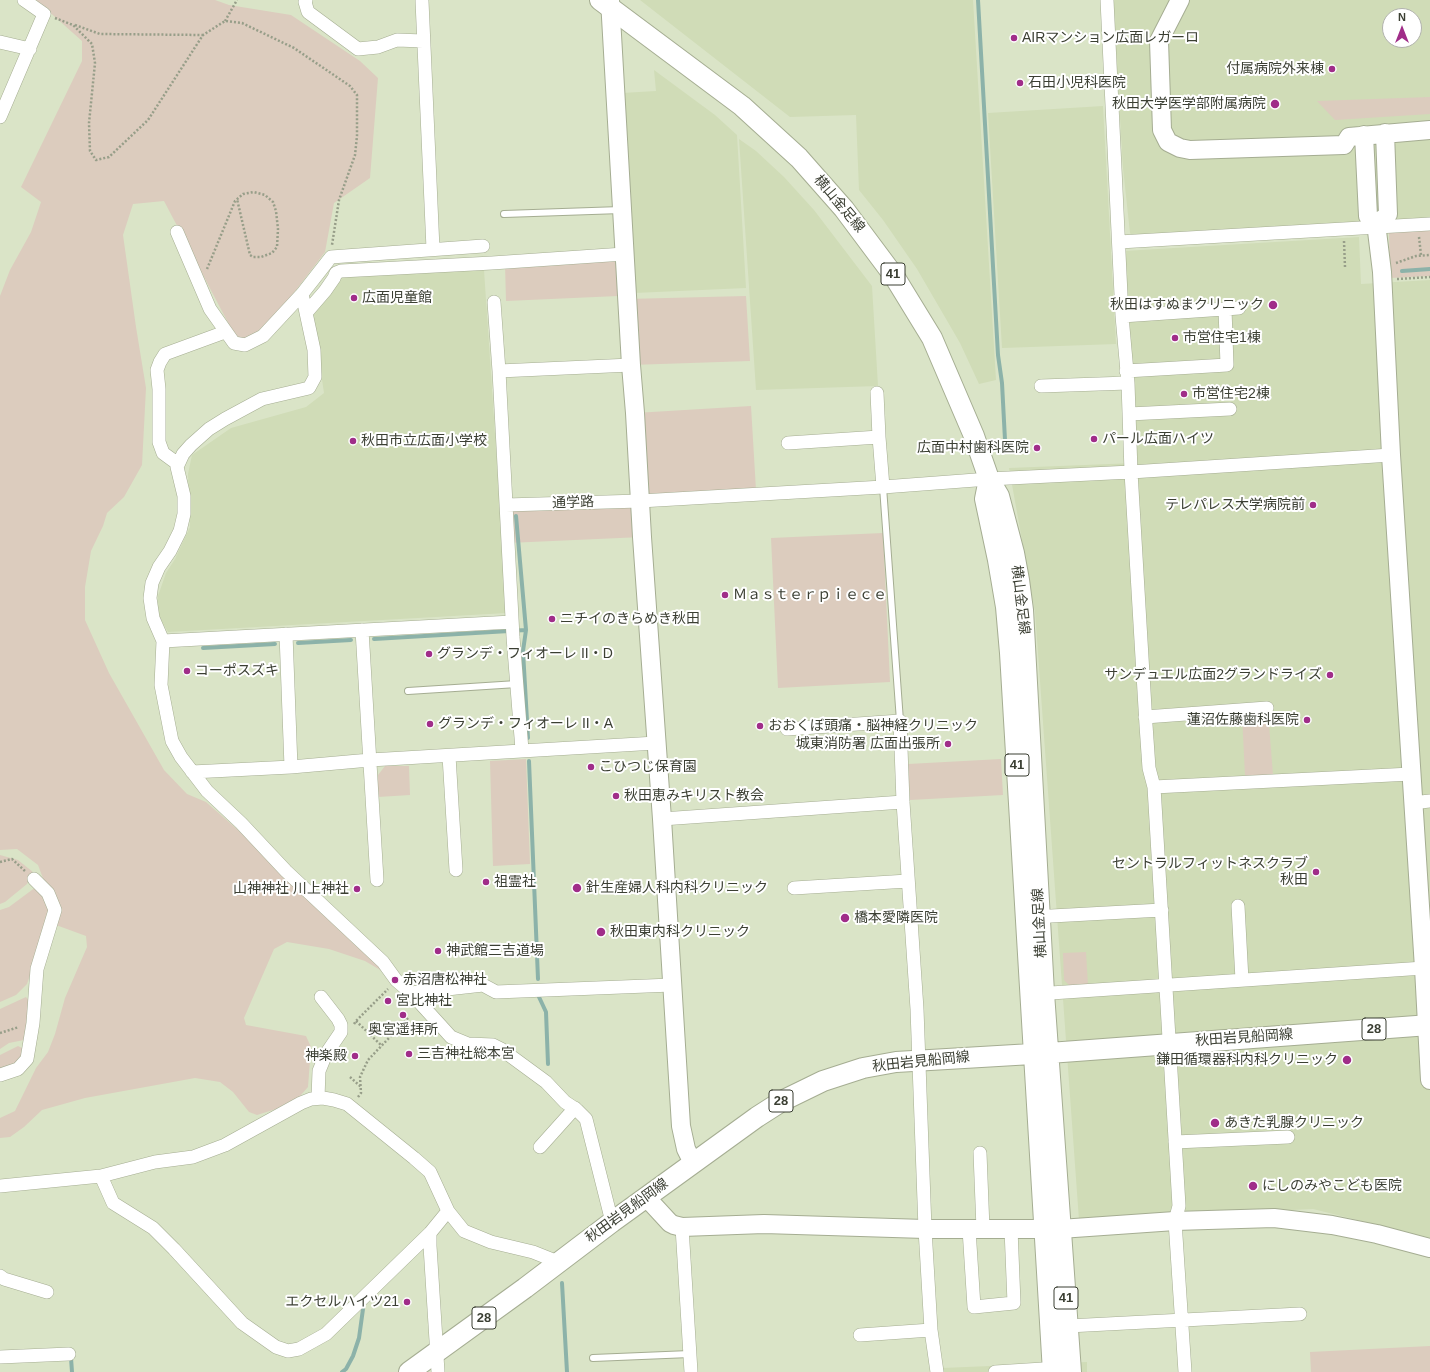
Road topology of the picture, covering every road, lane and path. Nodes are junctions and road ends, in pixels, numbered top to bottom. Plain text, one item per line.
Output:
1 (24, 0) edge
2 (237, 0) edge
3 (306, 0) edge
4 (424, 0) edge
5 (1107, 0) edge
6 (1180, 0) edge
7 (607, 3) edge
8 (44, 14) junction
9 (225, 21) junction
10 (74, 25) junction
11 (203, 35) junction
12 (423, 41) junction
13 (0, 42) edge
14 (30, 49) junction
15 (0, 117) edge
16 (1430, 130) edge
17 (1385, 133) junction
18 (1364, 135) junction
19 (237, 199) junction
20 (622, 210) junction
21 (504, 214) dead end
22 (1424, 224) edge
23 (1376, 225) junction
24 (177, 232) dead end
25 (1350, 239) dead end
26 (1119, 242) junction
27 (482, 246) dead end
28 (433, 249) junction
29 (624, 254) junction
30 (1421, 255) junction
31 (1430, 255) edge
32 (331, 257) junction
33 (1395, 263) dead end
34 (1345, 267) dead end
35 (1430, 277) edge
36 (1395, 279) dead end
37 (200, 286) junction
38 (302, 294) junction
39 (494, 302) dead end
40 (1239, 308) dead end
41 (1225, 309) junction
42 (306, 313) junction
43 (1122, 316) junction
44 (224, 332) junction
45 (631, 365) junction
46 (499, 371) junction
47 (1127, 377) junction
48 (1041, 386) dead end
49 (877, 393) dead end
50 (1230, 409) dead end
51 (1129, 414) junction
52 (879, 437) junction
53 (788, 443) dead end
54 (1391, 455) junction
55 (178, 464) junction
56 (1131, 472) junction
57 (989, 479) junction
58 (883, 484) junction
59 (639, 496) junction
60 (506, 506) junction
61 (513, 628) junction
62 (362, 630) junction
63 (286, 634) junction
64 (164, 641) junction
65 (516, 684) junction
66 (408, 691) dead end
67 (1267, 708) dead end
68 (1145, 717) junction
69 (900, 721) junction
70 (787, 729) dead end
71 (656, 743) junction
72 (522, 750) junction
73 (450, 756) junction
74 (370, 760) junction
75 (291, 767) junction
76 (192, 772) junction
77 (1411, 774) junction
78 (1154, 787) junction
79 (903, 802) junction
80 (1421, 802) edge
81 (662, 819) junction
82 (0, 862) edge
83 (456, 870) dead end
84 (34, 879) joint
85 (377, 880) dead end
86 (908, 880) junction
87 (794, 888) dead end
88 (1238, 906) dead end
89 (1162, 910) junction
90 (1033, 917) junction
91 (1424, 968) junction
92 (1242, 980) junction
93 (672, 985) junction
94 (1166, 985) junction
95 (411, 993) junction
96 (382, 994) dead end
97 (1037, 994) junction
98 (321, 997) dead end
99 (408, 1018) dead end
100 (33, 1023) junction
101 (1428, 1025) edge
102 (0, 1033) edge
103 (1169, 1044) junction
104 (382, 1046) junction
105 (1041, 1053) junction
106 (920, 1060) junction
107 (0, 1075) edge
108 (350, 1077) dead end
109 (1430, 1080) edge
110 (361, 1088) junction
111 (361, 1092) dead end
112 (318, 1098) junction
113 (575, 1108) junction
114 (1288, 1137) dead end
115 (1175, 1142) junction
116 (540, 1147) dead end
117 (980, 1153) dead end
118 (693, 1163) junction
119 (101, 1176) junction
120 (0, 1186) edge
121 (646, 1197) junction
122 (448, 1211) junction
123 (1175, 1221) junction
124 (612, 1222) junction
125 (682, 1227) junction
126 (925, 1229) junction
127 (976, 1229) junction
128 (1011, 1229) junction
129 (1052, 1229) junction
130 (430, 1233) junction
131 (1430, 1248) edge
132 (558, 1262) junction
133 (0, 1276) edge
134 (47, 1292) dead end
135 (1300, 1314) dead end
136 (1182, 1320) junction
137 (1068, 1326) junction
138 (931, 1330) junction
139 (860, 1335) dead end
140 (437, 1351) junction
141 (69, 1354) dead end
142 (690, 1354) junction
143 (0, 1357) edge
144 (593, 1358) dead end
145 (1062, 1370) edge
146 (410, 1372) edge
147 (438, 1372) edge
148 (691, 1372) edge
149 (937, 1372) edge
150 (995, 1372) edge
151 (1185, 1372) edge

1 - 8 street
2 - 9 path
3 - 12 street
4 - 12 street
5 - 26 street
6 - 18 street
7 - 20 street
7 - 57 main road, 横山金足線 / 41
8 - 10 path
8 - 14 street
9 - 11 path
9 - 32 path
10 - 11 path
10 - 11 path
12 - 28 street
13 - 14 street
14 - 15 street
16 - 17 street
17 - 18 street
17 - 23 street
18 - 23 street
19 - 19 path
19 - 37 path
20 - 21 lane
20 - 29 street
22 - 23 street
22 - 30 path
23 - 26 street
23 - 54 street
24 - 37 street
25 - 34 path
26 - 43 street
27 - 28 street
28 - 32 street
29 - 42 street
29 - 45 street
30 - 31 path
30 - 33 path
32 - 38 street
35 - 36 path
37 - 44 street
38 - 42 street
38 - 44 street
39 - 46 street
40 - 41 street
41 - 43 street
41 - 47 street
42 - 55 street
43 - 47 street
44 - 55 street
45 - 46 street
45 - 59 street
46 - 60 street
47 - 48 street
47 - 51 street
49 - 52 street
50 - 51 street
51 - 56 street
52 - 53 street
52 - 58 street
54 - 56 street, 通学路
54 - 77 street
55 - 64 street
56 - 57 street, 通学路
56 - 68 street
57 - 58 street, 通学路
57 - 90 main road, 横山金足線 / 41
58 - 59 street, 通学路
58 - 69 lane
59 - 60 street, 通学路
59 - 71 street
60 - 61 street
61 - 62 street
61 - 65 street
62 - 63 street
62 - 74 street
63 - 64 street
63 - 75 street
64 - 76 street
65 - 66 lane
65 - 72 street
67 - 68 street
68 - 78 street
69 - 70 street
69 - 79 street
71 - 72 street
71 - 81 street
72 - 73 street
73 - 74 street
73 - 83 street
74 - 75 street
74 - 85 street
75 - 76 street
76 - 95 street
77 - 78 street
77 - 80 street
78 - 89 street
79 - 81 street
79 - 86 street
80 - 91 street
81 - 93 street
82 - 84 path
84 - 100 street
86 - 87 street
86 - 106 street
88 - 92 street
89 - 90 street
89 - 94 street
90 - 97 main road, 横山金足線 / 41
91 - 92 street
91 - 101 street
92 - 94 street
93 - 95 street
93 - 118 street
94 - 97 street
94 - 103 street
95 - 113 street
96 - 104 path
97 - 105 main road, 横山金足線 / 41
98 - 112 street
99 - 104 path
100 - 102 path
100 - 107 street
101 - 103 main road, 秋田岩見船岡線 / 28
101 - 109 street
103 - 105 main road, 秋田岩見船岡線 / 28
103 - 115 street
104 - 110 path
105 - 106 main road, 秋田岩見船岡線 / 28
105 - 129 main road, 横山金足線 / 41
106 - 118 main road, 秋田岩見船岡線 / 28
106 - 126 street
108 - 110 path
110 - 111 path
112 - 119 street
112 - 122 street
113 - 116 street
113 - 124 street
114 - 115 street
115 - 123 street
117 - 127 street
118 - 121 main road, 秋田岩見船岡線 / 28
119 - 120 street
119 - 130 street
121 - 124 main road, 秋田岩見船岡線 / 28
121 - 125 street
122 - 130 street
122 - 132 street
123 - 129 street
123 - 131 street
123 - 136 street
124 - 132 main road, 秋田岩見船岡線 / 28
125 - 126 street
125 - 142 street
126 - 127 street
126 - 138 street
127 - 128 street
127 - 128 street
128 - 129 street
129 - 137 main road, 横山金足線 / 41
129 - 145 main road, 横山金足線 / 41
130 - 140 street
132 - 140 main road, 秋田岩見船岡線 / 28
133 - 134 street
135 - 136 street
136 - 137 street
136 - 151 street
137 - 145 main road, 横山金足線 / 41
138 - 139 street
138 - 149 street
140 - 146 main road, 秋田岩見船岡線 / 28
140 - 147 street
141 - 143 street
142 - 144 lane
142 - 148 street
145 - 150 street

